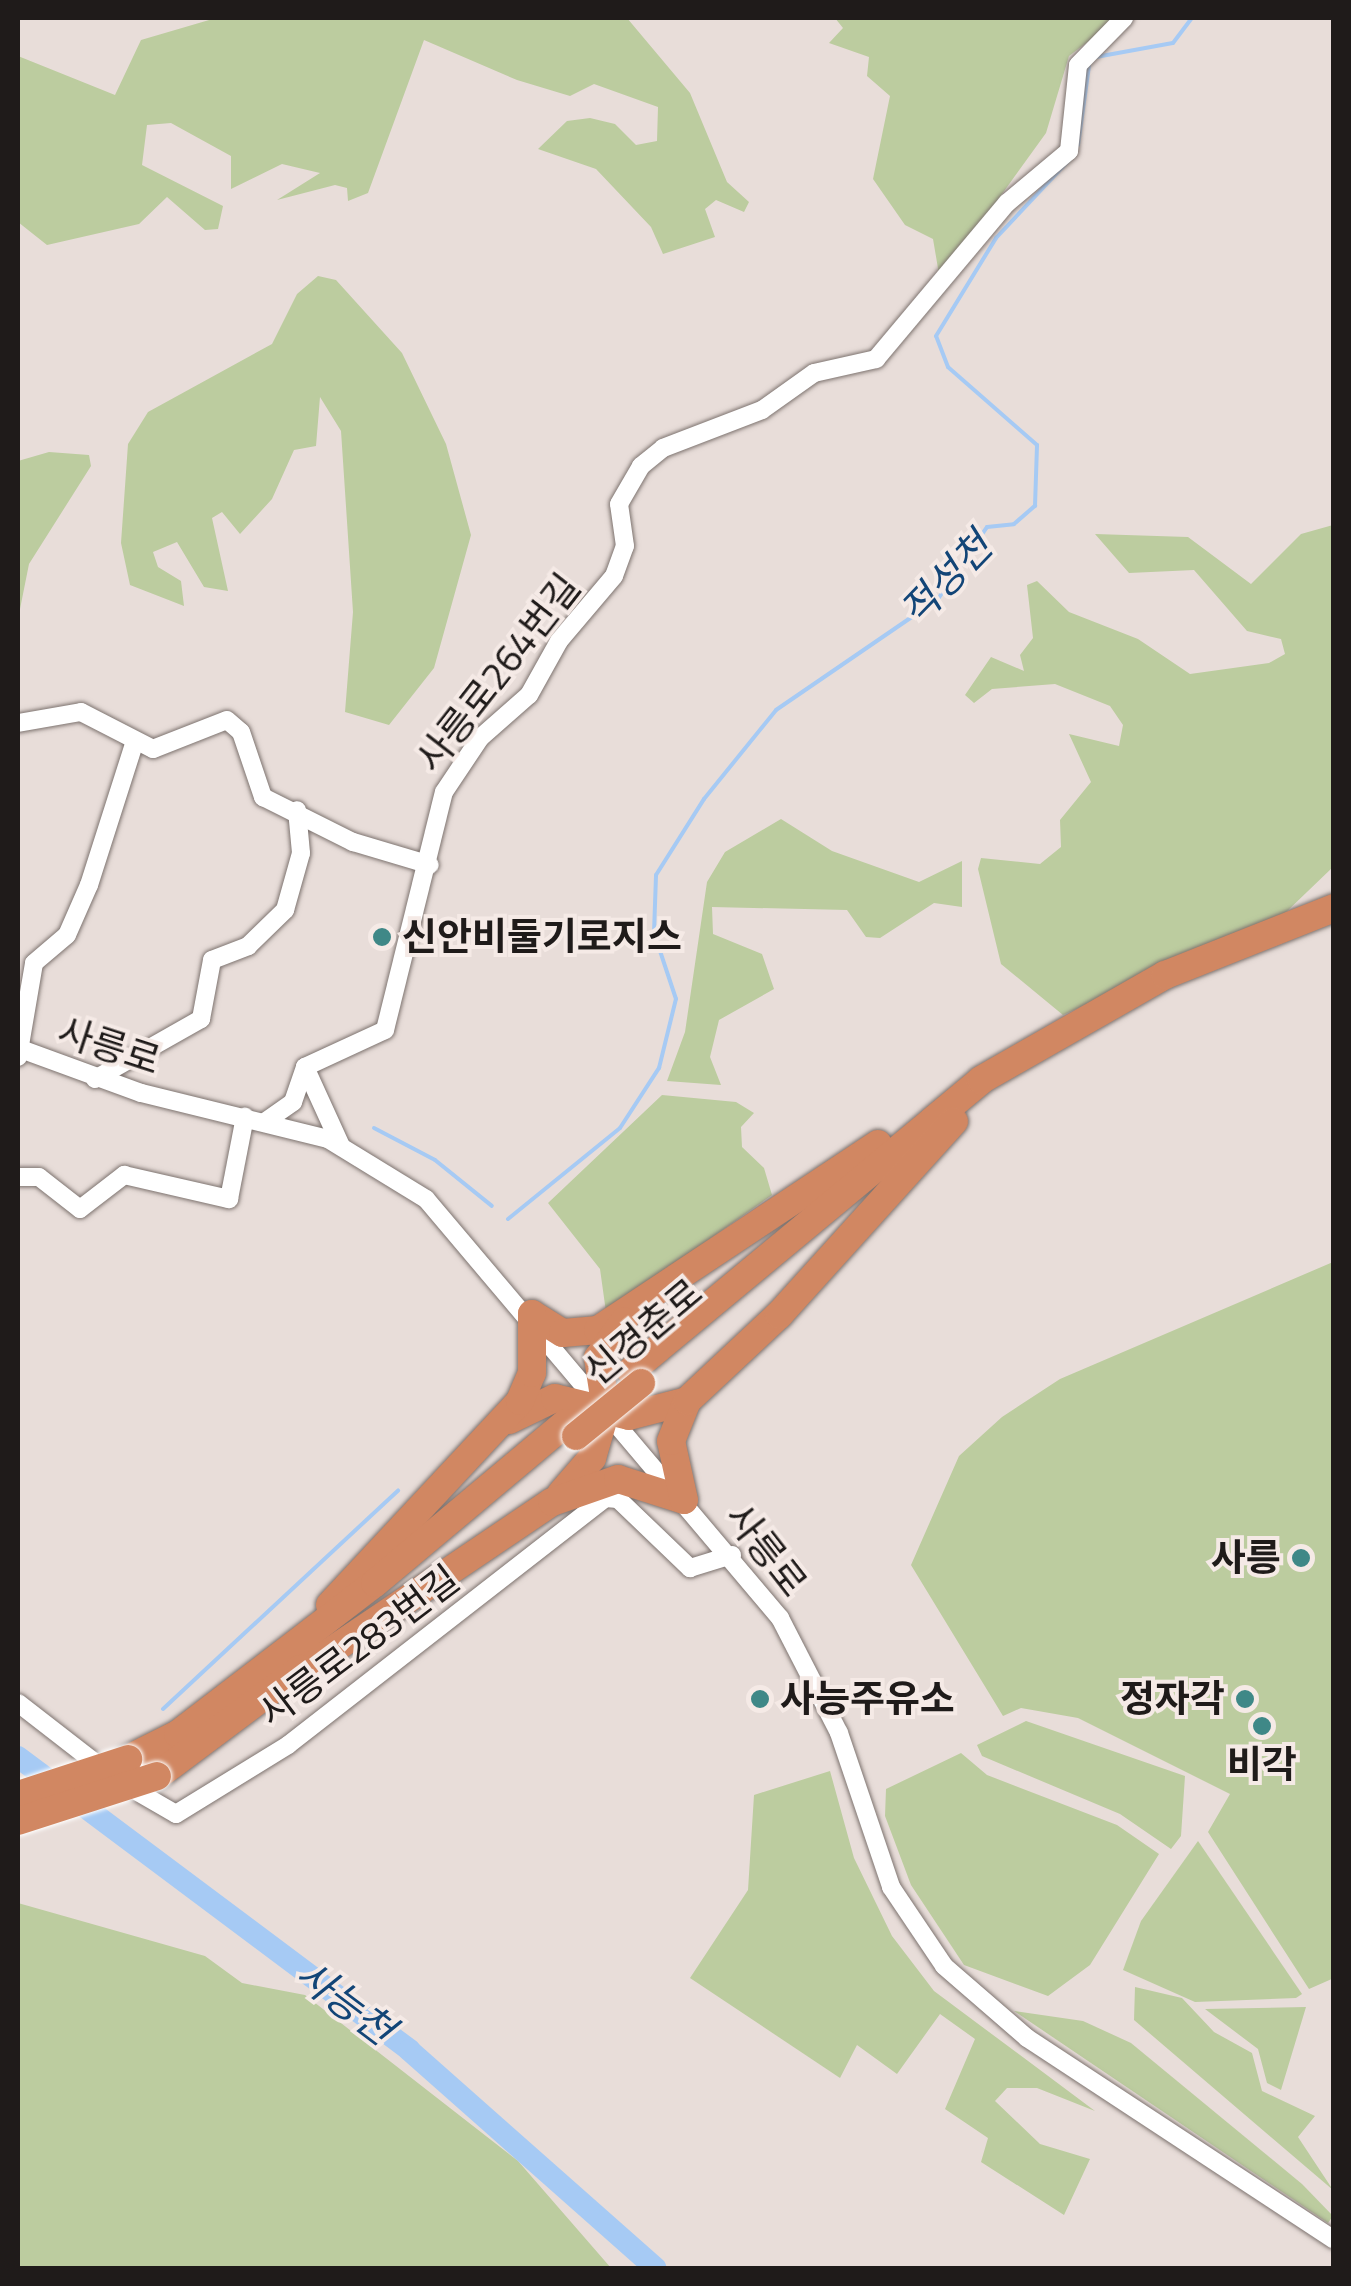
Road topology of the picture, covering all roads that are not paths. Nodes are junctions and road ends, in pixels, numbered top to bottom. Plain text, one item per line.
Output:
1 (1124, 18) edge
2 (18, 724) edge
3 (134, 741) junction
4 (298, 810) junction
5 (430, 865) junction
6 (1334, 908) edge
7 (1334, 923) edge
8 (19, 1052) edge
9 (305, 1067) junction
10 (95, 1078) junction
11 (981, 1080) junction
12 (245, 1117) junction
13 (266, 1122) junction
14 (954, 1122) junction
15 (342, 1146) junction
16 (18, 1177) edge
17 (642, 1305) junction
18 (532, 1314) junction
19 (636, 1377) junction
20 (687, 1401) junction
21 (606, 1410) junction
22 (499, 1426) junction
23 (571, 1430) junction
24 (684, 1500) junction
25 (552, 1502) junction
26 (732, 1556) junction
27 (306, 1636) junction
28 (288, 1680) junction
29 (18, 1703) edge
30 (18, 1795) edge
31 (18, 1821) edge
32 (1334, 2240) edge

1 - 5 street, 사릉로264번길
2 - 3 street
3 - 4 street
3 - 8 street
4 - 5 street
4 - 10 street
5 - 9 street, 사릉로264번길
6 - 11 highway, 신경춘로
7 - 14 highway, 신경춘로
8 - 10 street, 사릉로
9 - 13 street
9 - 15 street
10 - 12 street, 사릉로
11 - 17 highway
11 - 19 highway, 신경춘로
12 - 13 street, 사릉로
12 - 16 street
13 - 15 street, 사릉로
14 - 19 highway, 신경춘로
14 - 20 highway
15 - 18 street, 사릉로
17 - 18 highway
17 - 21 highway
18 - 21 street, 사릉로
18 - 22 highway
19 - 23 highway, 신경춘로
20 - 21 highway
20 - 24 highway
21 - 22 highway
21 - 24 street, 사릉로
21 - 25 highway
22 - 27 highway
23 - 27 highway, 신경춘로
23 - 28 highway, 신경춘로
24 - 25 highway
24 - 26 street, 사릉로
25 - 28 highway
26 - 29 street, 사릉로283번길
26 - 32 street, 사릉로
27 - 30 highway, 신경춘로, bridge
28 - 31 highway, 신경춘로, bridge

